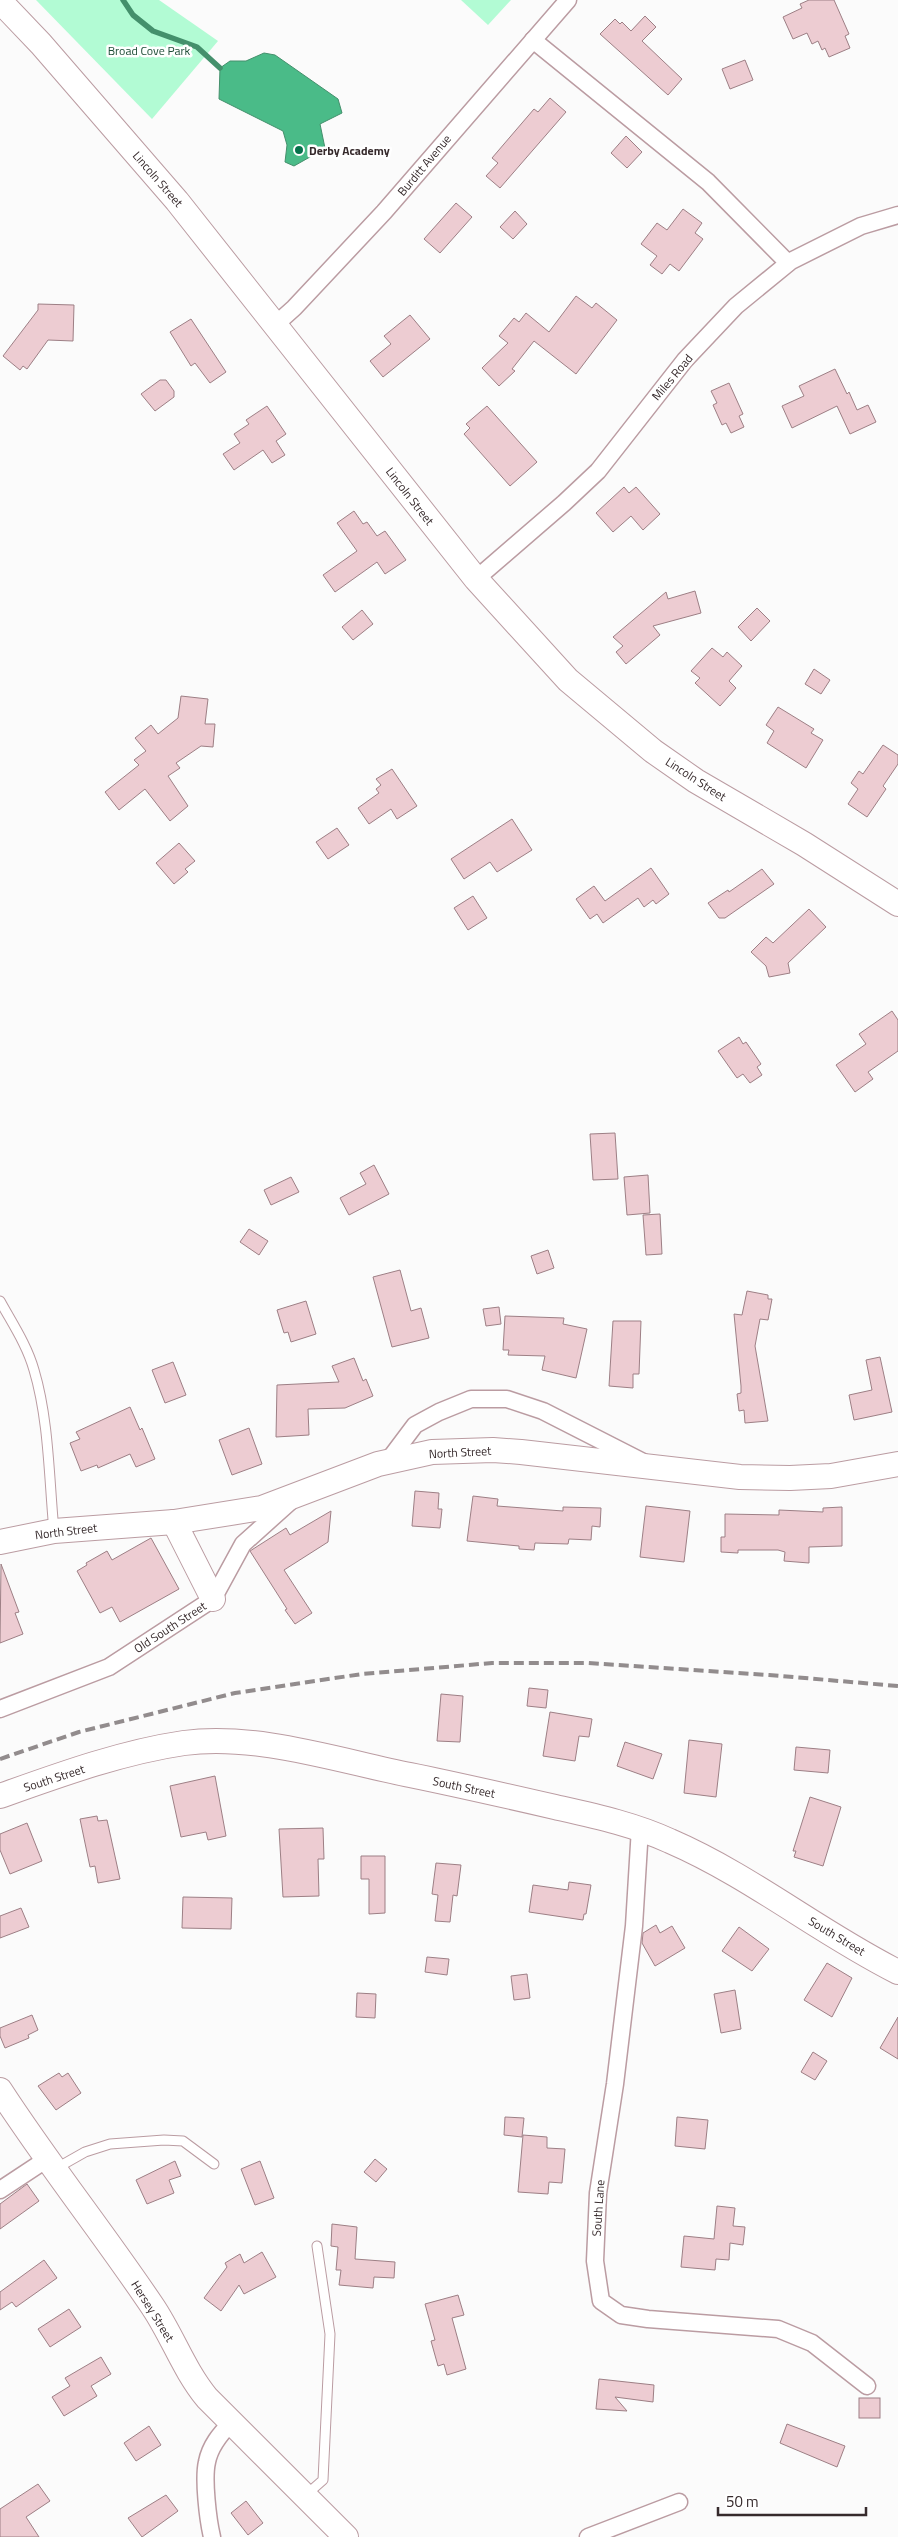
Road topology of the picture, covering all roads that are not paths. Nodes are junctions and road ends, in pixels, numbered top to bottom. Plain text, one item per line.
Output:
1 (568, 0) edge
2 (0, 1) edge
3 (533, 40) junction
4 (898, 215) edge
5 (788, 263) junction
6 (275, 325) junction
7 (476, 579) junction
8 (898, 904) edge
9 (0, 1301) edge
10 (388, 1461) junction
11 (898, 1464) edge
12 (650, 1466) junction
13 (300, 1493) junction
14 (174, 1522) junction
15 (54, 1531) junction
16 (0, 1542) edge
17 (213, 1599) junction
18 (0, 1708) edge
19 (0, 1796) edge
20 (640, 1828) junction
21 (898, 1972) edge
22 (0, 2090) edge
23 (51, 2164) junction
24 (214, 2164) dead end
25 (0, 2190) edge
26 (317, 2246) dead end
27 (867, 2386) dead end
28 (231, 2423) junction
29 (304, 2497) junction
30 (678, 2502) dead end
31 (212, 2537) edge
32 (346, 2537) edge
33 (588, 2537) edge

1 - 3 street, Burditt Avenue
2 - 6 main road, Lincoln Street
3 - 5 street
3 - 6 street, Burditt Avenue
4 - 5 street, Miles Road
5 - 7 street, Miles Road
6 - 7 main road, Lincoln Street
7 - 8 main road, Lincoln Street
9 - 15 lane
10 - 12 main road, North Street
10 - 12 street
10 - 13 main road, North Street
11 - 12 main road, North Street
13 - 14 main road, North Street
13 - 17 street, Old South Street
14 - 15 main road, North Street
14 - 17 main road
15 - 16 main road, North Street
17 - 18 street, Old South Street
19 - 20 main road, South Street
20 - 21 main road, South Street
20 - 27 street, South Lane
22 - 23 main road, Hersey Street
23 - 24 lane
23 - 25 street
23 - 28 main road, Hersey Street
26 - 29 lane
28 - 29 main road, Hersey Street
28 - 31 street
29 - 32 main road, Hersey Street
30 - 33 street

